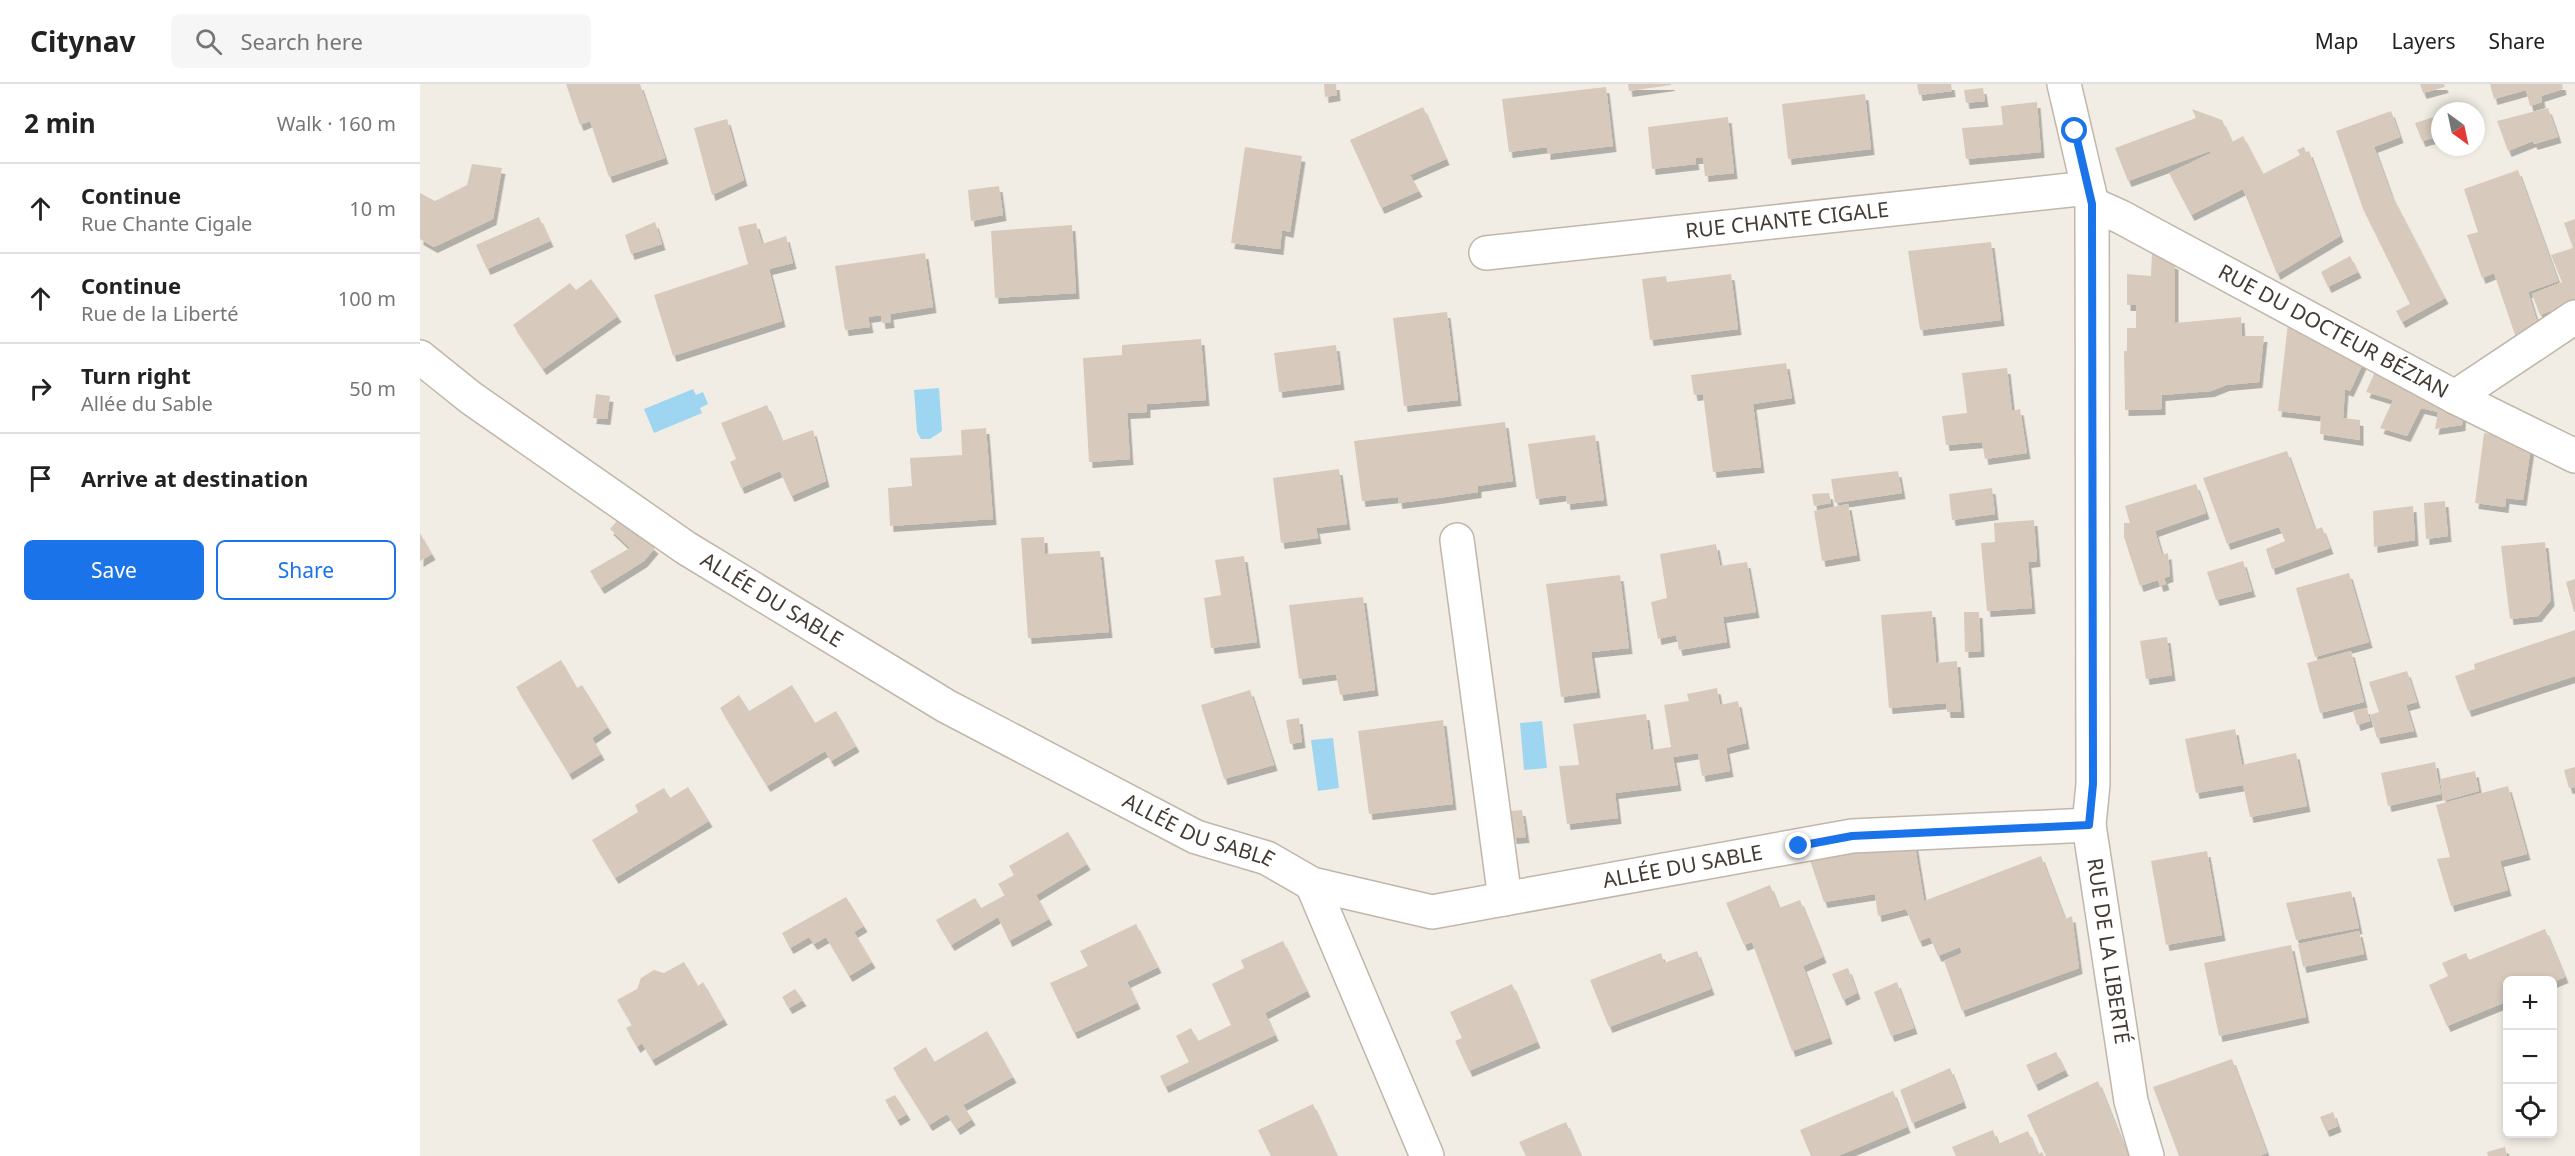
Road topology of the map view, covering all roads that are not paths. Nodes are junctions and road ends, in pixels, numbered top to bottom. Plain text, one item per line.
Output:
1 (2064, 84) edge
2 (2090, 196) junction
3 (1486, 254) dead end
4 (2575, 317) edge
5 (420, 357) edge
6 (2455, 397) junction
7 (2575, 456) edge
8 (1457, 540) dead end
9 (2089, 825) junction
10 (1312, 884) junction
11 (1505, 899) junction
12 (1427, 1156) edge
13 (2147, 1156) edge

1 - 2 street
2 - 3 street, RUE CHANTE CIGALE
2 - 6 street, RUE DU DOCTEUR BÉZIAN
2 - 9 street, RUE DE LA LIBERTÉ
4 - 6 street
5 - 10 street, ALLÉE DU SABLE
6 - 7 street, RUE DU DOCTEUR BÉZIAN
8 - 11 street
9 - 11 street, ALLÉE DU SABLE
9 - 13 street, RUE DE LA LIBERTÉ
10 - 11 street, ALLÉE DU SABLE
10 - 12 street

